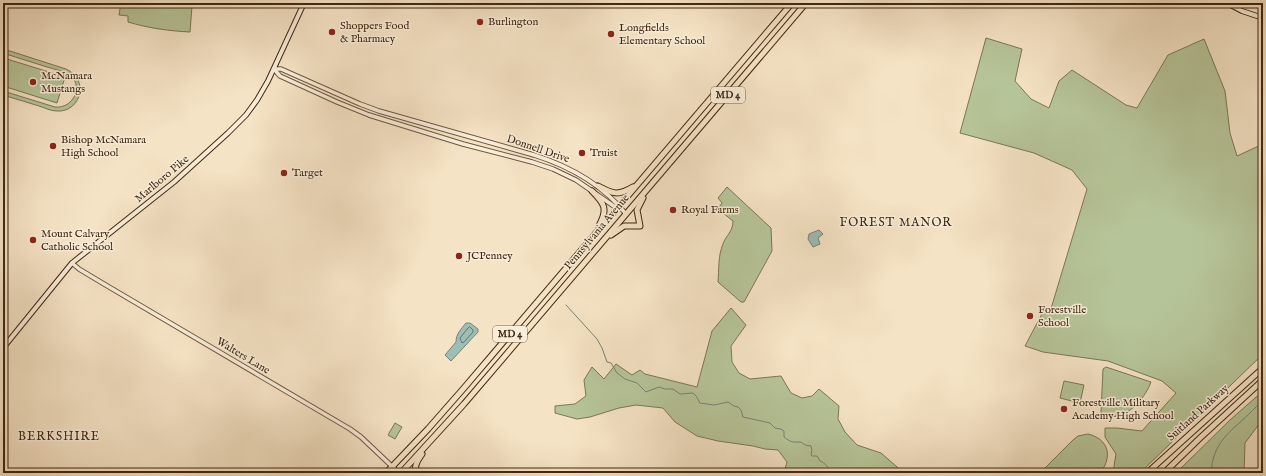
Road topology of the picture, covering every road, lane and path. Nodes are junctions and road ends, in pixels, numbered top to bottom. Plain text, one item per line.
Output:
1 (304, 3) edge
2 (792, 3) edge
3 (806, 3) edge
4 (1227, 3) edge
5 (1263, 18) edge
6 (274, 69) junction
7 (637, 185) junction
8 (598, 186) junction
9 (650, 187) junction
10 (592, 191) junction
11 (618, 207) junction
12 (626, 214) junction
13 (591, 239) junction
14 (598, 246) junction
15 (72, 263) junction
16 (3, 348) edge
17 (1263, 368) edge
18 (1263, 380) edge
19 (432, 440) junction
20 (392, 467) junction
21 (386, 473) edge
22 (400, 473) edge
23 (416, 473) edge
24 (1147, 473) edge
25 (1164, 473) edge

1 - 6 main road, Marlboro Pike
2 - 7 highway, Pennsylvania Avenue / MD 4
3 - 9 highway, Pennsylvania Avenue / MD 4
4 - 5 main road
6 - 8 street, Donnell Drive
6 - 10 street, Donnell Drive
6 - 15 main road, Marlboro Pike
7 - 8 highway
7 - 11 highway, Pennsylvania Avenue / MD 4
8 - 11 street, Donnell Drive
9 - 12 highway, Pennsylvania Avenue / MD 4
9 - 14 highway
10 - 11 street, Donnell Drive
10 - 13 highway
11 - 12 street, Donnell Drive
11 - 13 highway, Pennsylvania Avenue / MD 4
12 - 14 highway, Pennsylvania Avenue / MD 4
13 - 20 highway, Pennsylvania Avenue / MD 4
14 - 19 highway, Pennsylvania Avenue / MD 4
15 - 16 main road, Marlboro Pike
15 - 20 street, Walters Lane
17 - 24 highway, Suitland Parkway
18 - 25 highway, Suitland Parkway
19 - 22 highway, Pennsylvania Avenue / MD 4
19 - 23 highway
20 - 21 highway, Pennsylvania Avenue / MD 4
20 - 22 street, Walters Lane

